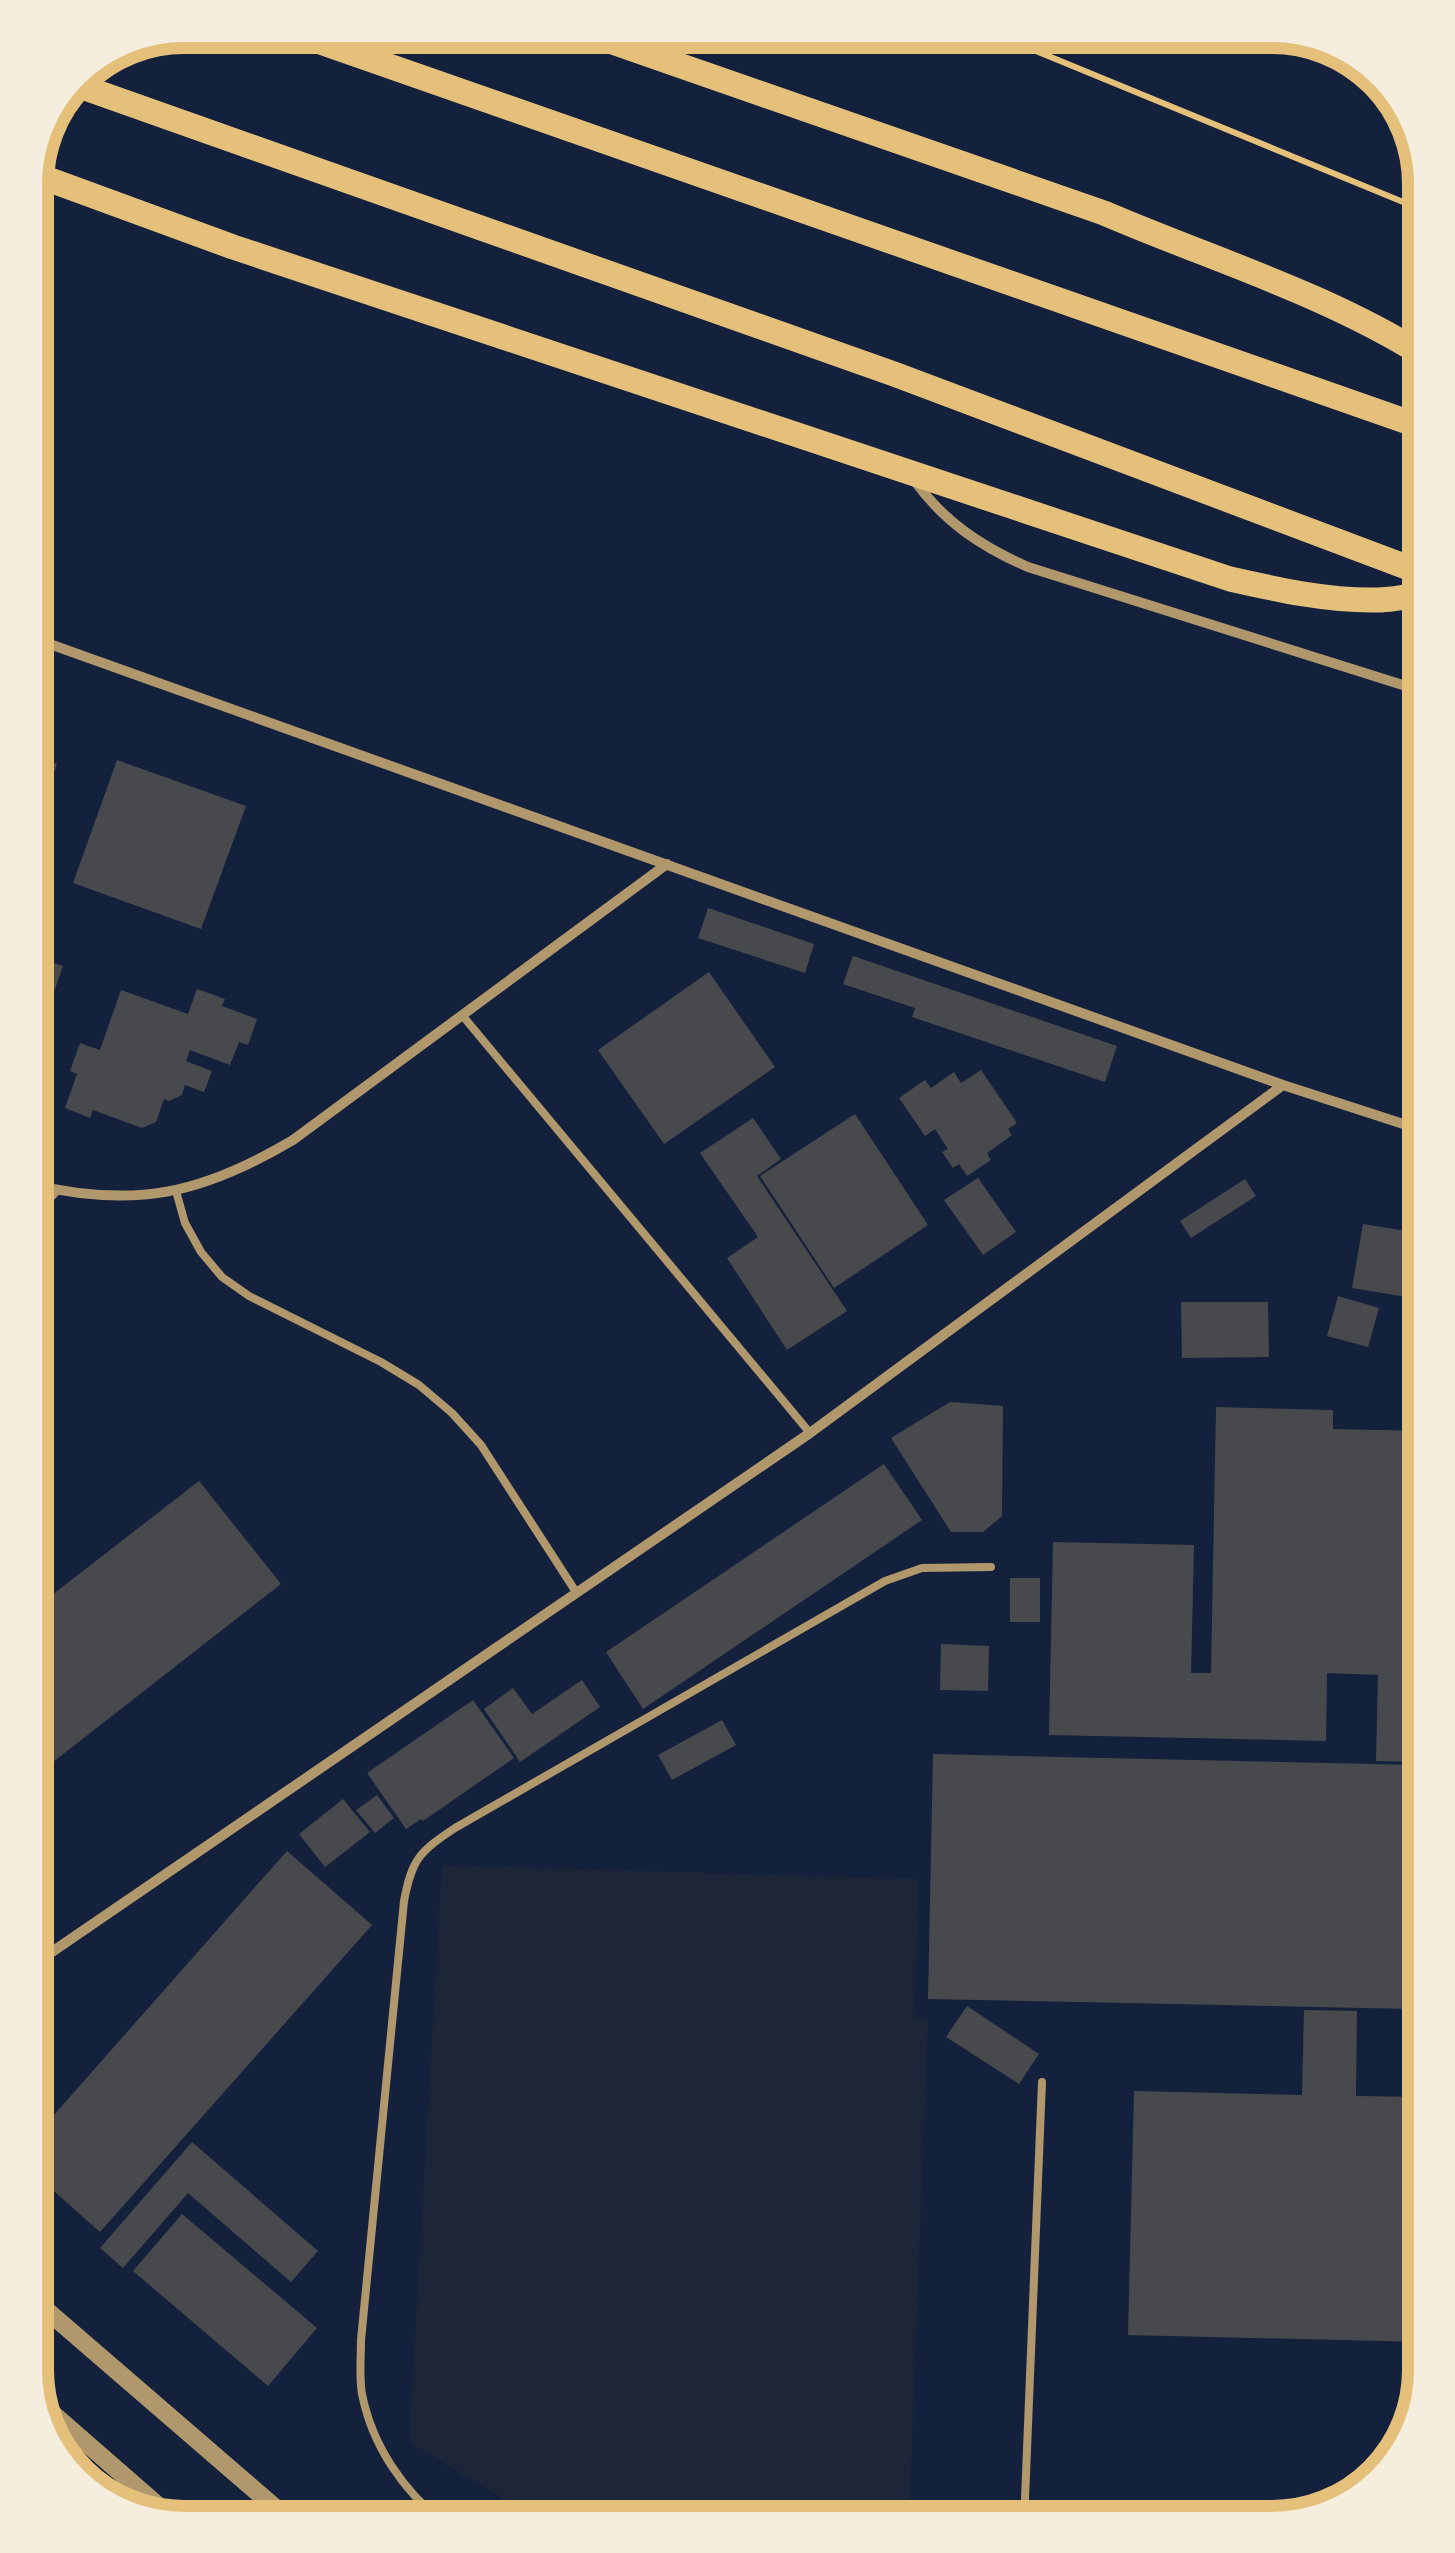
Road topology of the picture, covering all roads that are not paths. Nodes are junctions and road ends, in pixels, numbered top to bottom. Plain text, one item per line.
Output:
1 (338, 48) edge
2 (630, 48) edge
3 (86, 88) edge
4 (48, 178) edge
5 (1408, 346) edge
6 (1408, 422) edge
7 (908, 472) junction
8 (1408, 568) edge
9 (1408, 596) edge
10 (48, 643) edge
11 (1408, 687) edge
12 (667, 864) junction
13 (462, 1015) junction
14 (1283, 1085) junction
15 (1408, 1125) edge
16 (48, 1188) edge
17 (58, 1190) junction
18 (176, 1191) junction
19 (48, 1200) edge
20 (810, 1433) junction
21 (991, 1568) dead end
22 (576, 1592) junction
23 (48, 1955) edge
24 (1042, 2082) dead end
25 (48, 2312) edge
26 (57, 2417) edge
27 (154, 2502) edge
28 (271, 2505) edge
29 (422, 2505) edge
30 (1025, 2506) edge

1 - 6 main road
2 - 5 main road
3 - 8 main road
4 - 7 main road
7 - 9 main road
7 - 11 street
10 - 12 street
12 - 13 street
12 - 14 street
13 - 18 street
13 - 20 lane
14 - 15 street
14 - 20 street
16 - 17 street
17 - 18 street
17 - 19 lane
18 - 22 lane
20 - 22 street
21 - 29 lane
22 - 23 street
24 - 30 lane
25 - 28 street
26 - 27 street

